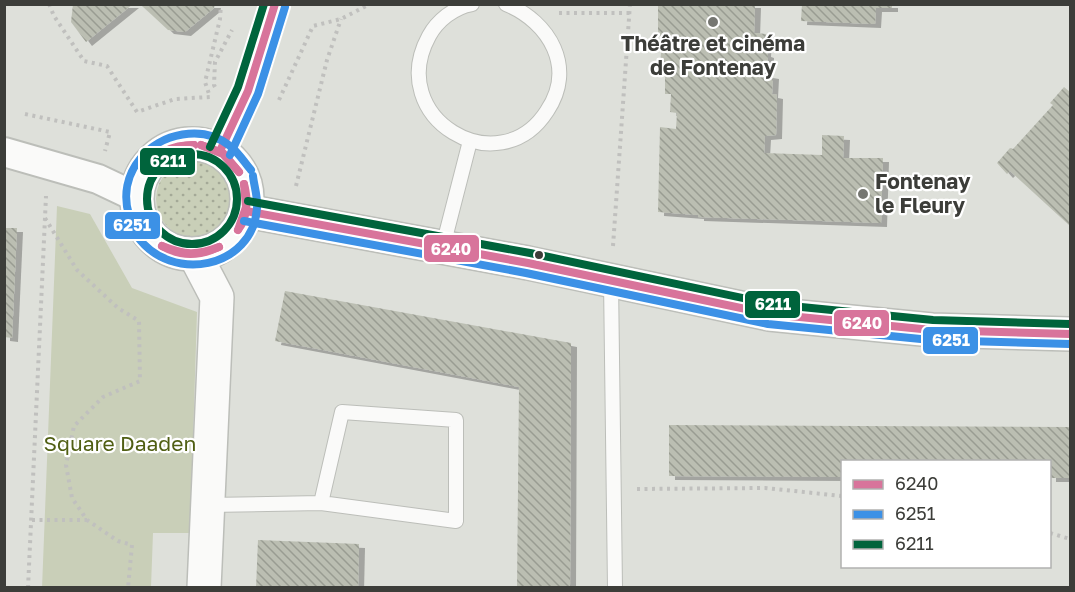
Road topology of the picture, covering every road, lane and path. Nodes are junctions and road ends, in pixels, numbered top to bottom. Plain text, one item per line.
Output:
1 (49, 4) edge
2 (221, 4) edge
3 (275, 4) edge
4 (472, 4) edge
5 (506, 4) edge
6 (630, 4) edge
7 (526, 13) junction
8 (630, 13) junction
9 (341, 18) dead end
10 (25, 114) dead end
11 (470, 141) junction
12 (220, 151) junction
13 (4, 152) edge
14 (98, 179) junction
15 (46, 193) dead end
16 (136, 197) junction
17 (246, 211) junction
18 (45, 218) junction
19 (288, 219) junction
20 (443, 246) junction
21 (195, 255) junction
22 (611, 281) junction
23 (1071, 334) edge
24 (614, 490) junction
25 (841, 496) edge
26 (321, 503) junction
27 (208, 505) junction
28 (32, 520) junction
29 (87, 520) junction
30 (1051, 533) edge
31 (1071, 539) edge
32 (28, 588) edge
33 (128, 588) edge
34 (204, 588) edge
35 (615, 588) edge

1 - 2 path
3 - 12 street
4 - 11 lane
5 - 7 lane
6 - 8 path
7 - 8 path
7 - 11 lane
8 - 22 path
9 - 19 path
10 - 14 path
11 - 20 lane
12 - 16 street
12 - 17 street
13 - 14 street
14 - 16 street
15 - 18 path
16 - 21 street
17 - 19 street
17 - 21 street
18 - 28 path
18 - 29 path
19 - 20 street
20 - 22 street
21 - 27 street
22 - 23 street
22 - 24 lane
24 - 25 path
24 - 35 lane
26 - 26 lane
26 - 27 lane
27 - 34 street
28 - 29 path
28 - 32 path
29 - 33 path
30 - 31 path

